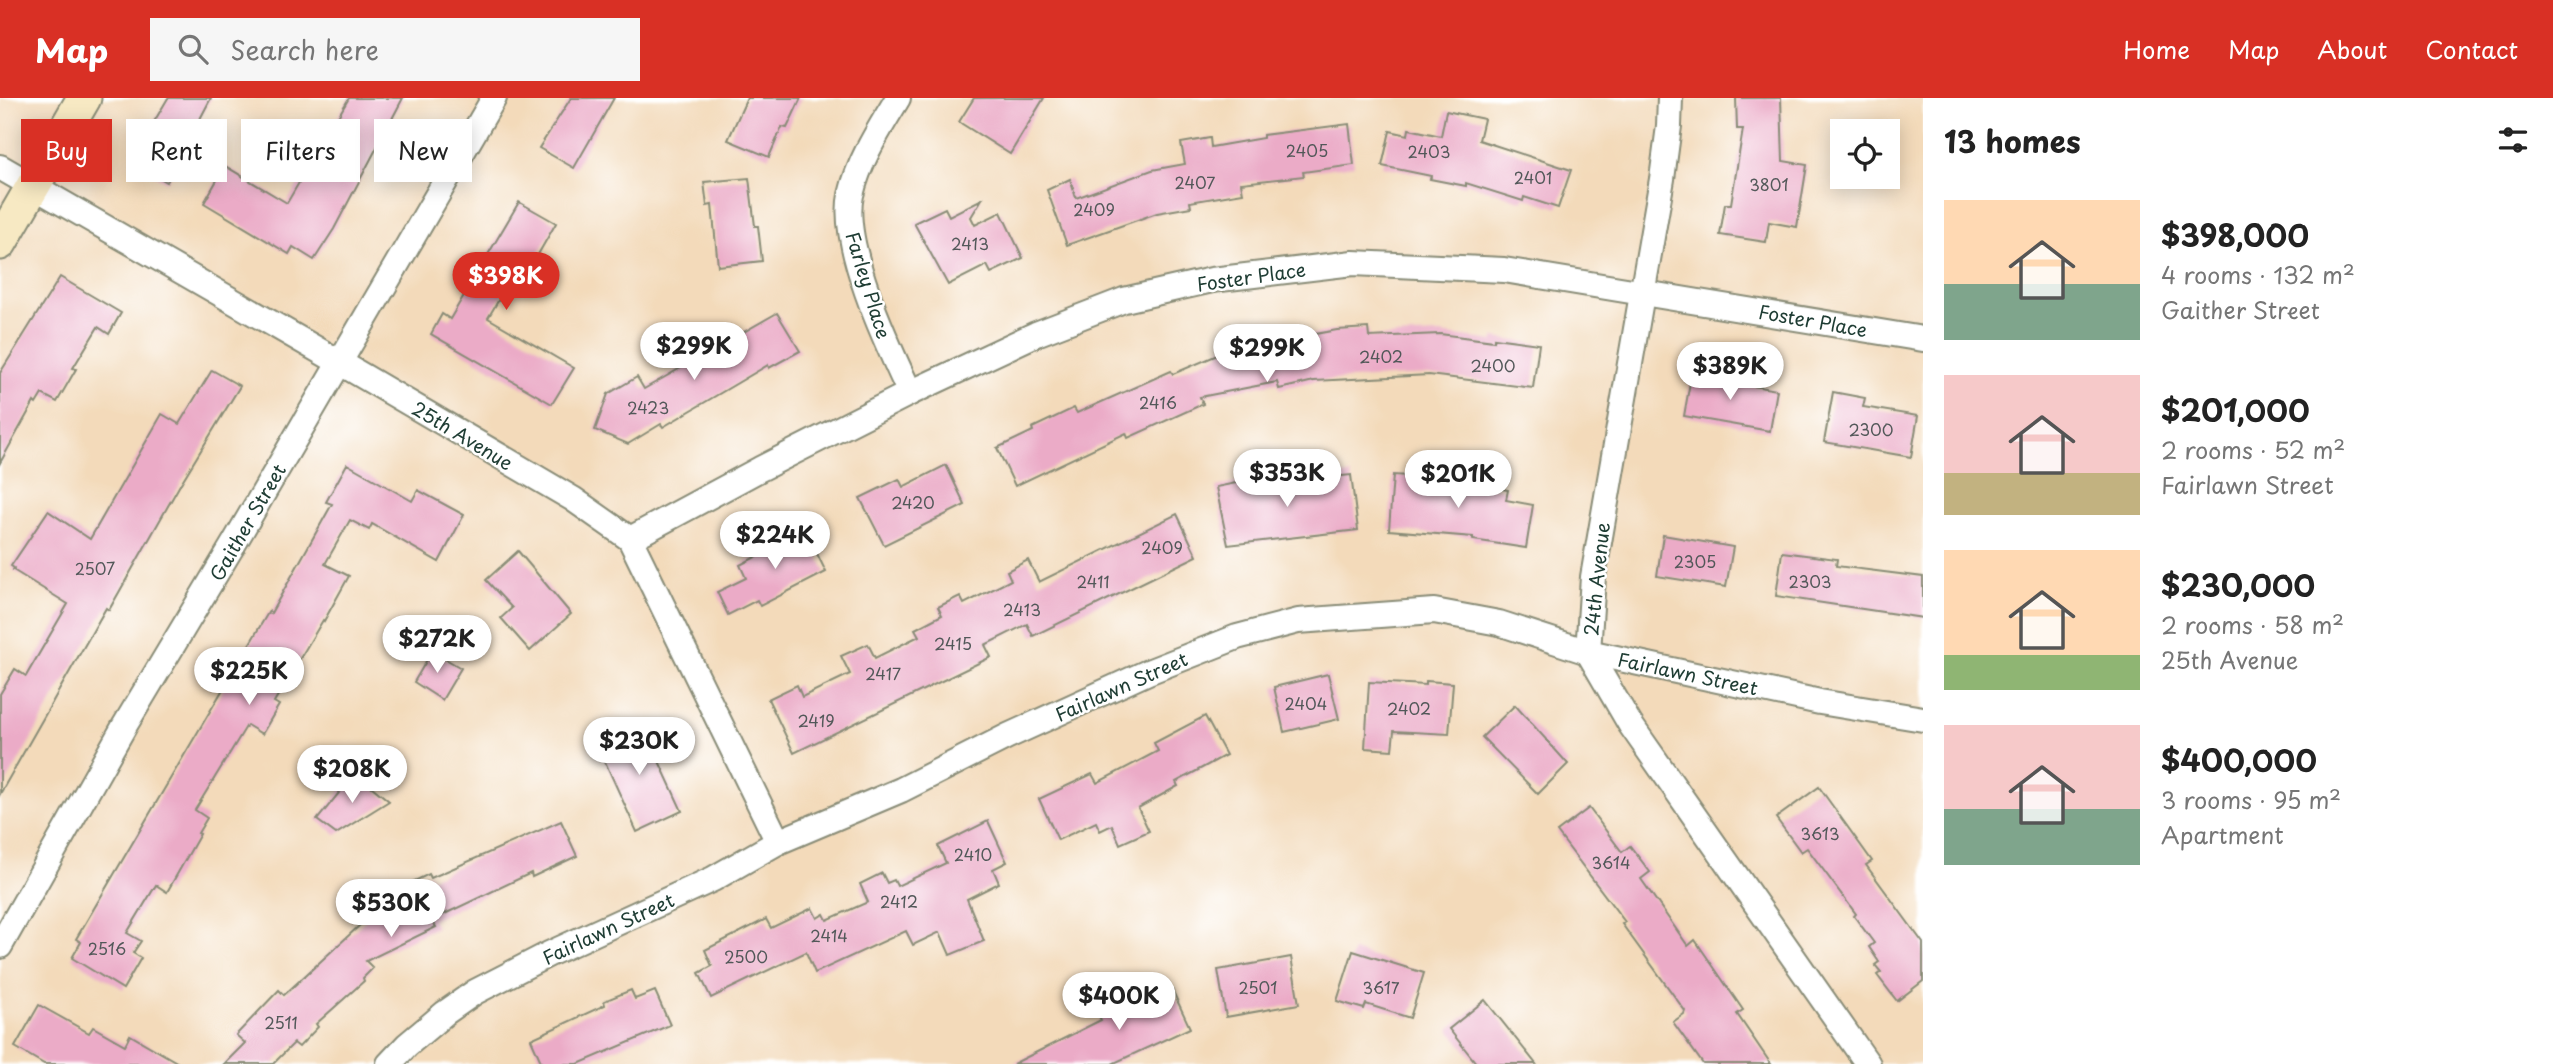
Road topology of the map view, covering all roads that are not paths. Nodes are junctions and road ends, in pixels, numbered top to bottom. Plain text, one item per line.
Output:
1 (85, 98) edge
2 (494, 98) edge
3 (898, 98) edge
4 (1670, 98) edge
5 (0, 167) edge
6 (33, 187) junction
7 (0, 243) edge
8 (1641, 291) junction
9 (1923, 339) edge
10 (339, 362) junction
11 (910, 393) junction
12 (630, 539) junction
13 (1588, 652) junction
14 (1923, 719) edge
15 (778, 842) junction
16 (0, 946) edge
17 (389, 1064) edge
18 (1868, 1064) edge

1 - 6 street
2 - 10 street, Gaither Street
3 - 11 street, Farley Place
4 - 8 street, 24th Avenue
5 - 6 street, 25th Avenue
6 - 7 street
6 - 10 street, 25th Avenue
8 - 9 street, Foster Place
8 - 11 street, Foster Place
8 - 13 street, 24th Avenue
10 - 12 street, 25th Avenue
10 - 16 street, Gaither Street
11 - 12 street, Foster Place
12 - 15 street, 25th Avenue
13 - 14 street, Fairlawn Street
13 - 15 street, Fairlawn Street
13 - 18 street, 24th Avenue
15 - 17 street, Fairlawn Street

